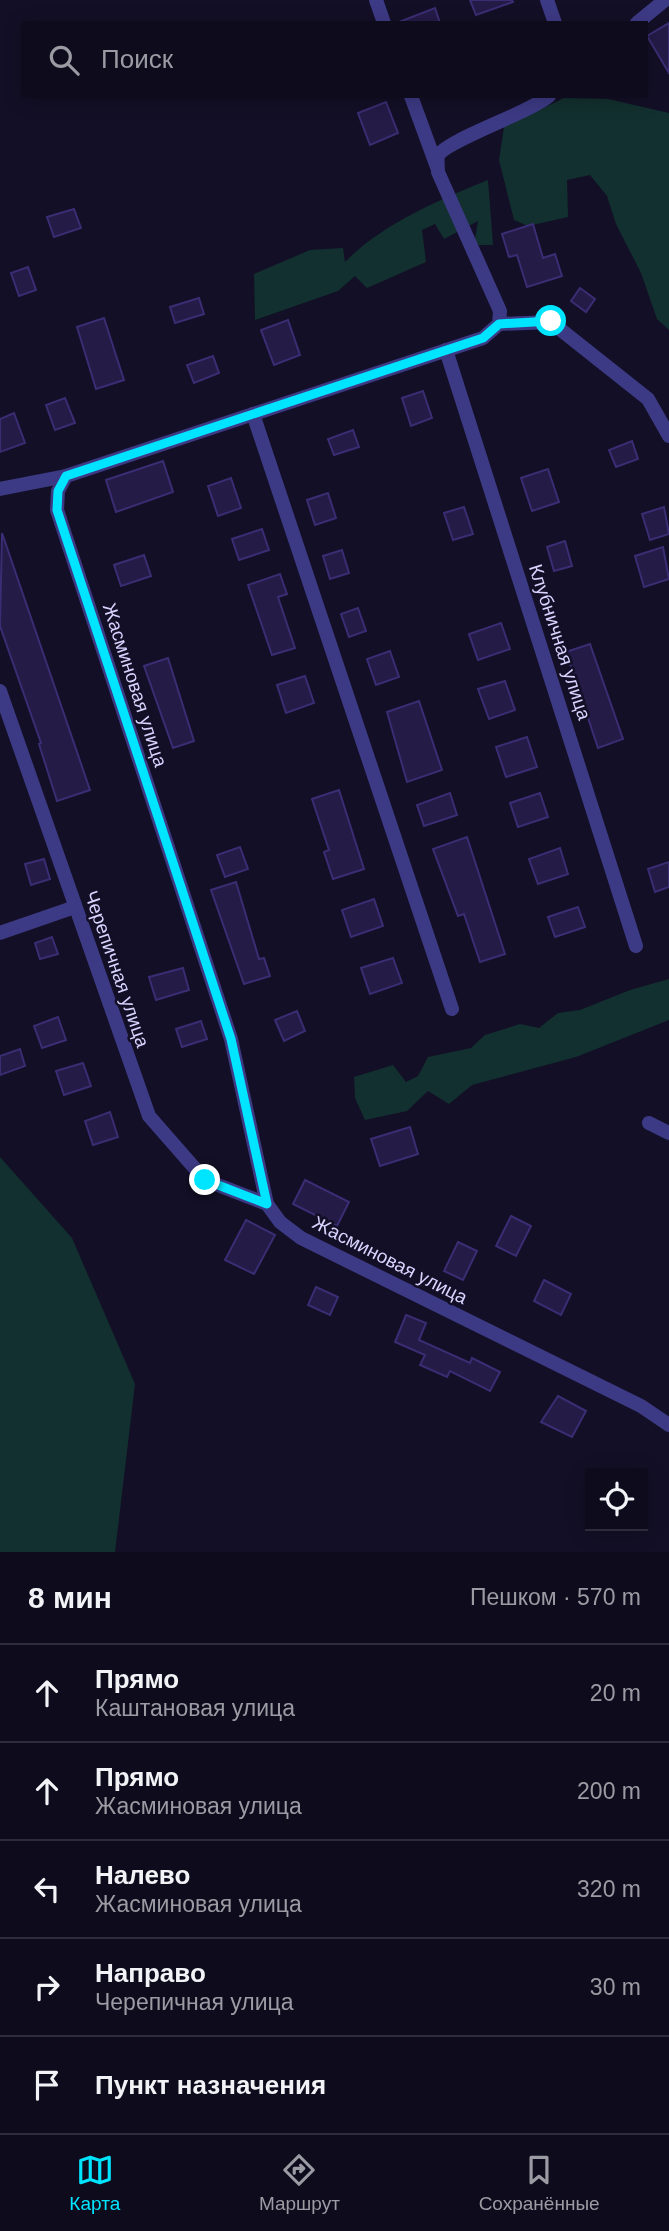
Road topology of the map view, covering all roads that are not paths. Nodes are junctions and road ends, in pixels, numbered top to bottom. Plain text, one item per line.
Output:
1 (376, 0) edge
2 (547, 0) edge
3 (666, 0) edge
4 (383, 21) edge
5 (554, 21) edge
6 (640, 21) edge
7 (412, 98) edge
8 (545, 98) edge
9 (438, 172) junction
10 (499, 324) junction
11 (446, 350) junction
12 (253, 414) junction
13 (669, 436) edge
14 (66, 476) junction
15 (0, 489) edge
16 (0, 691) edge
17 (75, 907) junction
18 (0, 933) edge
19 (636, 946) dead end
20 (452, 1009) dead end
21 (649, 1123) dead end
22 (669, 1133) edge
23 (267, 1204) junction
24 (669, 1425) edge

1 - 4 street
2 - 5 street
3 - 6 street
7 - 9 street
8 - 9 street
9 - 10 street
10 - 11 street
10 - 13 street
11 - 12 street
11 - 19 street, Клубничная улица
12 - 14 street
12 - 20 street
14 - 15 street
14 - 23 street, Жасминовая улица
16 - 17 street, Черепичная улица
17 - 18 street
17 - 23 street, Черепичная улица
21 - 22 street
23 - 24 street, Жасминовая улица

